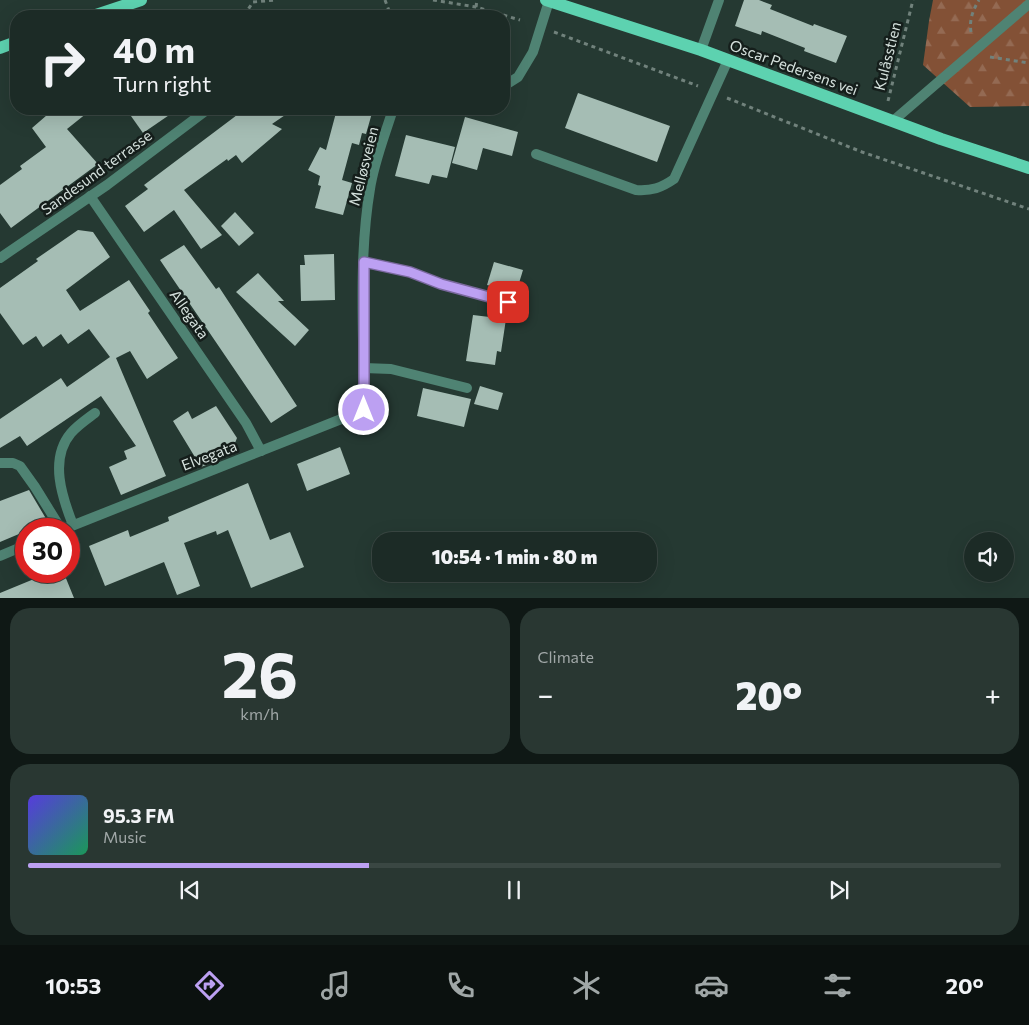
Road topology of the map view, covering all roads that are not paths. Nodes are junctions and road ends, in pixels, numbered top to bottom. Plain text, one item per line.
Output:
1 (141, 0) edge
2 (548, 0) edge
3 (719, 0) edge
4 (1029, 4) edge
5 (111, 10) edge
6 (702, 50) junction
7 (728, 60) junction
8 (510, 82) edge
9 (200, 115) edge
10 (391, 115) edge
11 (888, 119) junction
12 (536, 154) dead end
13 (1029, 168) edge
14 (90, 196) junction
15 (0, 258) edge
16 (364, 262) junction
17 (508, 302) dead end
18 (364, 368) junction
19 (467, 388) dead end
20 (364, 410) joint
21 (95, 413) dead end
22 (261, 451) junction
23 (0, 463) edge
24 (59, 518) edge
25 (65, 518) edge
26 (80, 522) edge
27 (15, 550) edge
28 (0, 556) edge

1 - 5 main road
2 - 6 main road, Oscar Pedersens vei
2 - 8 street
3 - 6 street
4 - 11 street
6 - 7 main road, Oscar Pedersens vei
7 - 11 main road, Oscar Pedersens vei
7 - 12 street
9 - 14 street, Sandesund terrasse
10 - 16 street, Melløsveien
11 - 13 main road, Oscar Pedersens vei
14 - 15 street, Sandesund terrasse
14 - 22 street, Allegata
16 - 17 street
16 - 18 street, Melløsveien
18 - 19 street
18 - 20 street, Melløsveien
20 - 22 street, Elvegata
21 - 25 street
22 - 26 street, Elvegata
23 - 24 street
27 - 28 street

